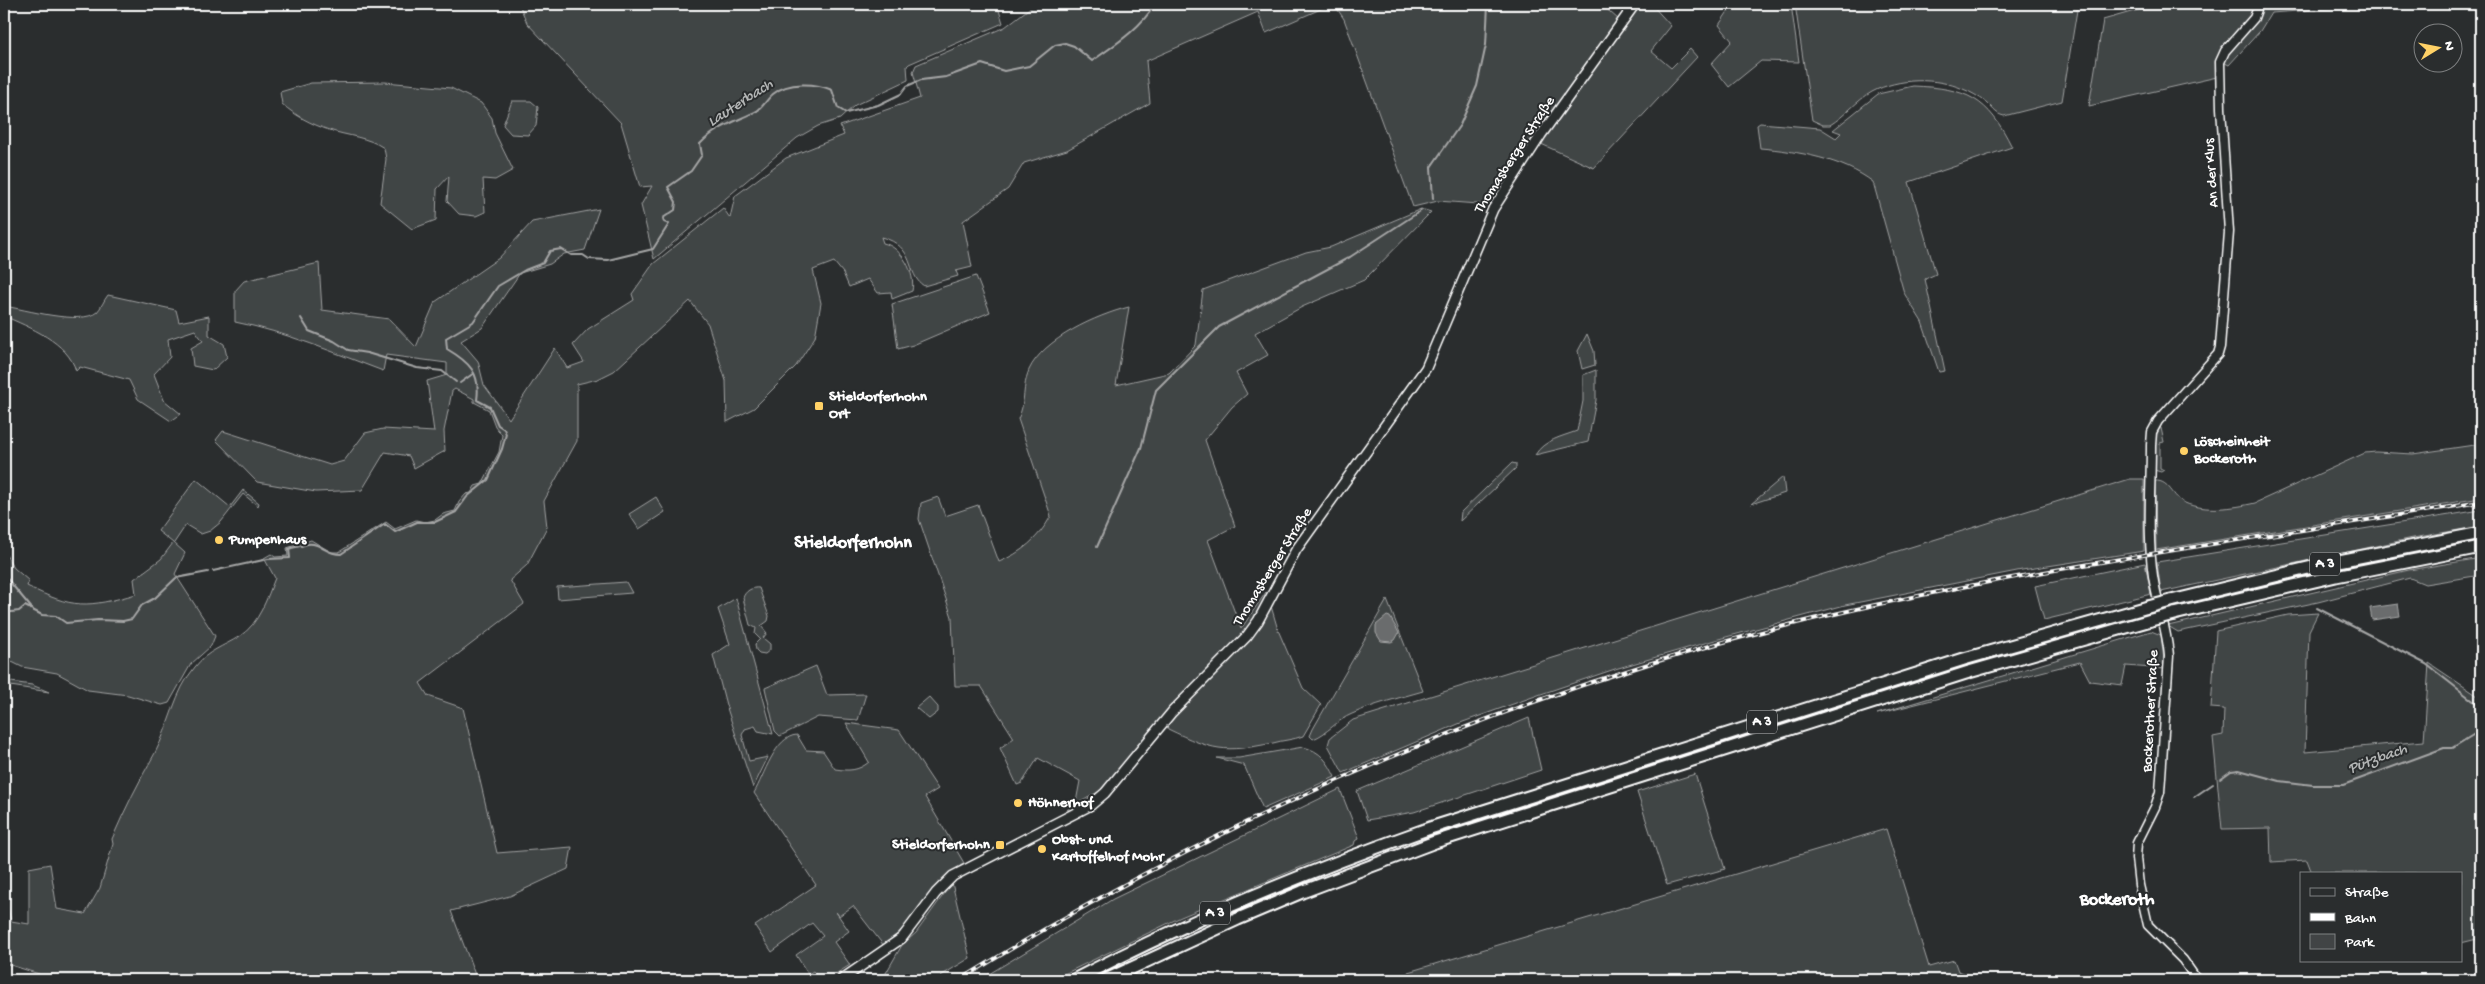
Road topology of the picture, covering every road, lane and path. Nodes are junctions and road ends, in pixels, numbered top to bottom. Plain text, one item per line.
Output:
1 (1635, 4) edge
2 (2260, 4) edge
3 (2218, 354) joint
4 (2481, 533) edge
5 (2481, 547) edge
6 (841, 980) edge
7 (1074, 980) edge
8 (1106, 980) edge
9 (2196, 980) edge

1 - 6 main road, Thomasberger Straße
2 - 3 street, An der Klus
3 - 9 street, Bockerother Straße
4 - 7 highway, A 3, bridge
5 - 8 highway, A 3, bridge

